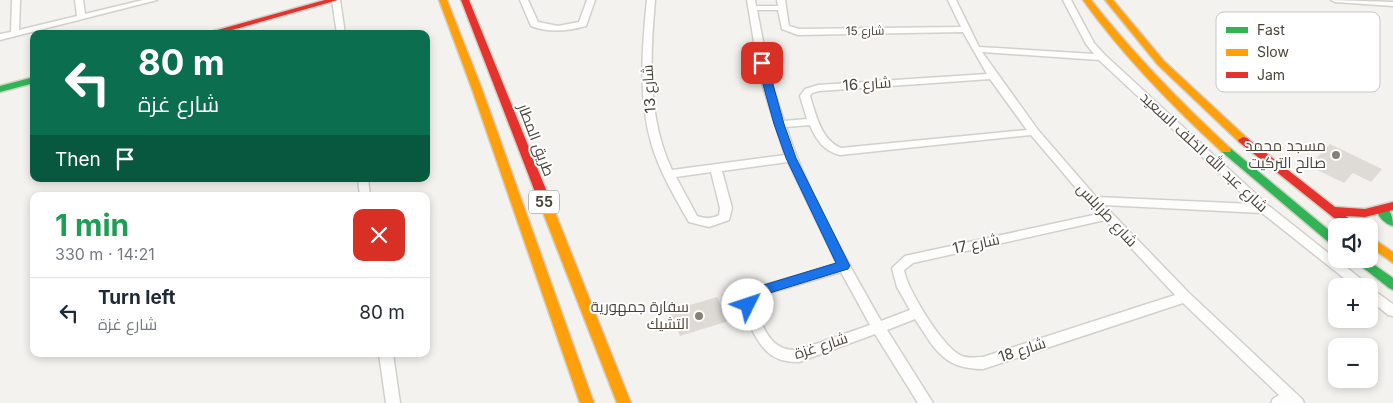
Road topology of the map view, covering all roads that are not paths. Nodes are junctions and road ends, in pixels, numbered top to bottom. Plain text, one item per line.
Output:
1 (16, 0) edge
2 (79, 0) edge
3 (153, 0) edge
4 (335, 0) edge
5 (443, 0) edge
6 (465, 0) edge
7 (524, 0) edge
8 (591, 0) edge
9 (651, 0) edge
10 (952, 0) edge
11 (1067, 0) edge
12 (1087, 0) edge
13 (1109, 0) edge
14 (1335, 0) edge
15 (1352, 1) edge
16 (140, 2) edge
17 (752, 4) edge
18 (781, 4) edge
19 (1393, 4) edge
20 (81, 18) junction
21 (966, 29) junction
22 (222, 30) edge
23 (340, 30) edge
24 (15, 33) junction
25 (0, 37) edge
26 (976, 49) junction
27 (1102, 57) junction
28 (993, 76) junction
29 (30, 81) edge
30 (0, 89) edge
31 (477, 89) junction
32 (813, 122) junction
33 (779, 124) junction
34 (1230, 129) junction
35 (1204, 130) junction
36 (1034, 132) junction
37 (1257, 152) junction
38 (525, 154) junction
39 (1231, 155) junction
40 (791, 158) junction
41 (716, 169) junction
42 (670, 174) junction
43 (1093, 201) junction
44 (1387, 207) edge
45 (1265, 209) junction
46 (1330, 211) junction
47 (1106, 216) junction
48 (1339, 218) edge
49 (1393, 222) edge
50 (1328, 235) edge
51 (1378, 247) edge
52 (1393, 258) edge
53 (844, 266) junction
54 (1370, 268) edge
55 (1352, 278) edge
56 (1393, 285) edge
57 (1185, 297) junction
58 (1378, 299) edge
59 (1393, 311) edge
60 (918, 313) junction
61 (878, 327) junction
62 (386, 357) edge
63 (582, 388) junction
64 (1288, 401) edge
65 (393, 403) edge
66 (582, 403) edge
67 (587, 403) edge
68 (624, 403) edge
69 (926, 403) edge

1 - 24 street
2 - 20 street
3 - 16 street
4 - 22 main road
4 - 23 street
5 - 31 main road, 55
6 - 38 main road, طريق المطار / 55
7 - 8 street
9 - 42 street, شارع 13
10 - 21 street, شارع طرابلس
11 - 27 street, شارع عبد الله الخلف السعيد
12 - 35 main road, شارع عبد الله الخلف السعيد
13 - 34 main road
14 - 15 street
15 - 19 street
16 - 20 street
17 - 18 street
17 - 33 street
18 - 21 street, شارع 15
20 - 24 street
21 - 26 street, شارع طرابلس
24 - 25 street
26 - 27 street
26 - 28 street, شارع طرابلس
27 - 45 street, شارع عبد الله الخلف السعيد
28 - 32 street, شارع 16
28 - 36 street, شارع طرابلس
29 - 30 main road
31 - 38 main road
31 - 63 main road, 55
32 - 33 street
32 - 36 street
33 - 40 street
34 - 35 main road
34 - 37 main road
35 - 39 main road, شارع عبد الله الخلف السعيد
36 - 43 street, شارع طرابلس
37 - 39 main road
37 - 46 main road
38 - 68 main road, طريق المطار / 55
39 - 50 main road, شارع عبد الله الخلف السعيد
40 - 41 street
40 - 53 street
41 - 42 street
41 - 42 street, شارع 13
43 - 45 street
43 - 47 street, شارع طرابلس
44 - 46 main road
44 - 49 main road
45 - 55 street, شارع عبد الله الخلف السعيد
46 - 48 main road
47 - 57 street, شارع طرابلس
47 - 60 street, شارع 17
51 - 52 main road
53 - 61 street
53 - 61 street, شارع غزة
54 - 56 main road
57 - 60 street, شارع 18
57 - 64 street, شارع طرابلس
58 - 59 street
60 - 61 street
61 - 69 street
62 - 65 street
63 - 66 main road
63 - 67 main road, 55

